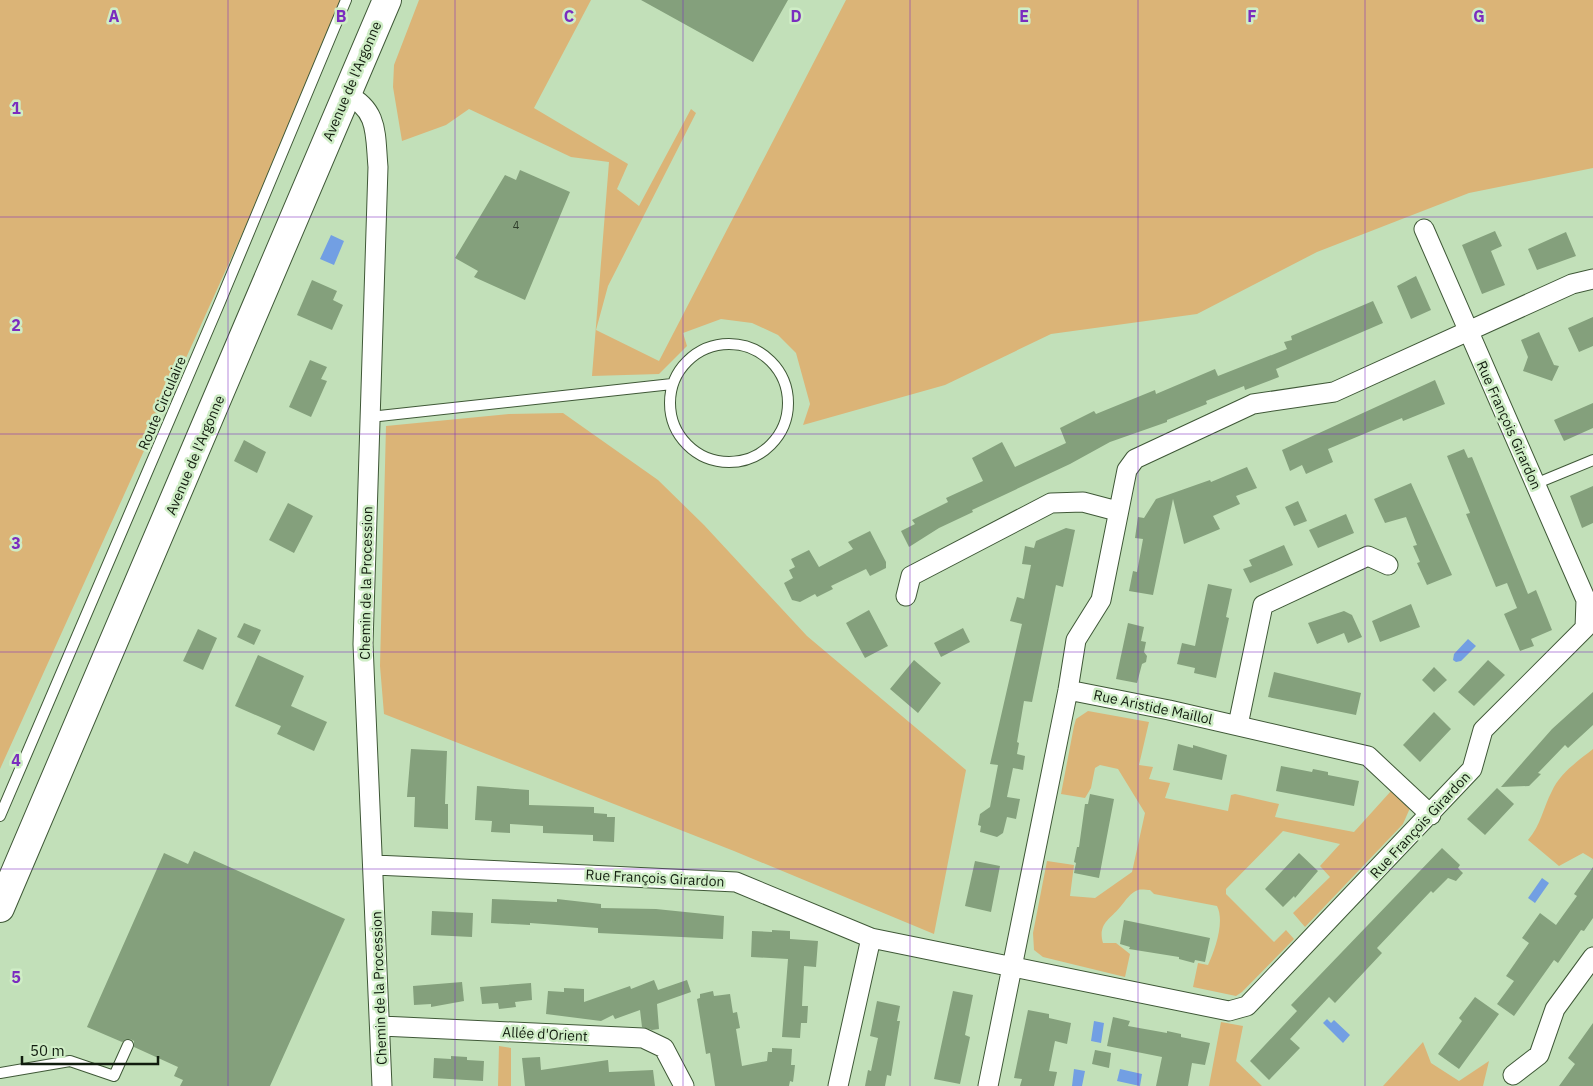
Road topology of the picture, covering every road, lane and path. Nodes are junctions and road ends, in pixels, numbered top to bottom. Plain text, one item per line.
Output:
1 (346, 0) edge
2 (387, 0) edge
3 (346, 94) junction
4 (1424, 229) dead end
5 (1593, 279) edge
6 (1468, 333) junction
7 (672, 384) junction
8 (370, 416) junction
9 (1593, 460) edge
10 (1535, 484) junction
11 (1117, 511) junction
12 (1388, 565) dead end
13 (906, 596) dead end
14 (1068, 690) junction
15 (1238, 725) junction
16 (1430, 815) junction
17 (0, 816) edge
18 (375, 865) junction
19 (0, 908) edge
20 (871, 938) junction
21 (1593, 957) edge
22 (1012, 966) junction
23 (382, 1026) junction
24 (128, 1045) dead end
25 (0, 1074) edge
26 (1513, 1076) dead end
27 (382, 1086) edge
28 (684, 1086) edge
29 (838, 1086) edge
30 (988, 1086) edge

1 - 17 lane, Route Circulaire
2 - 3 main road, Avenue de l'Argonne
3 - 8 street, Chemin de la Procession
3 - 19 main road, Avenue de l'Argonne
4 - 6 street, Rue François Girardon
5 - 6 street
6 - 10 street, Rue François Girardon
6 - 11 street
7 - 7 lane
7 - 8 lane
8 - 18 street, Chemin de la Procession
9 - 10 lane
10 - 16 street, Rue François Girardon
11 - 13 street
11 - 14 street
12 - 15 street
14 - 15 street, Rue Aristide Maillol
14 - 22 street
15 - 16 street, Rue Aristide Maillol
16 - 22 street, Rue François Girardon
18 - 20 street, Rue François Girardon
18 - 23 street, Chemin de la Procession
20 - 22 street, Rue François Girardon
20 - 29 street
21 - 26 street
22 - 30 street
23 - 27 street, Chemin de la Procession
23 - 28 street, Allée d'Orient
24 - 25 lane

